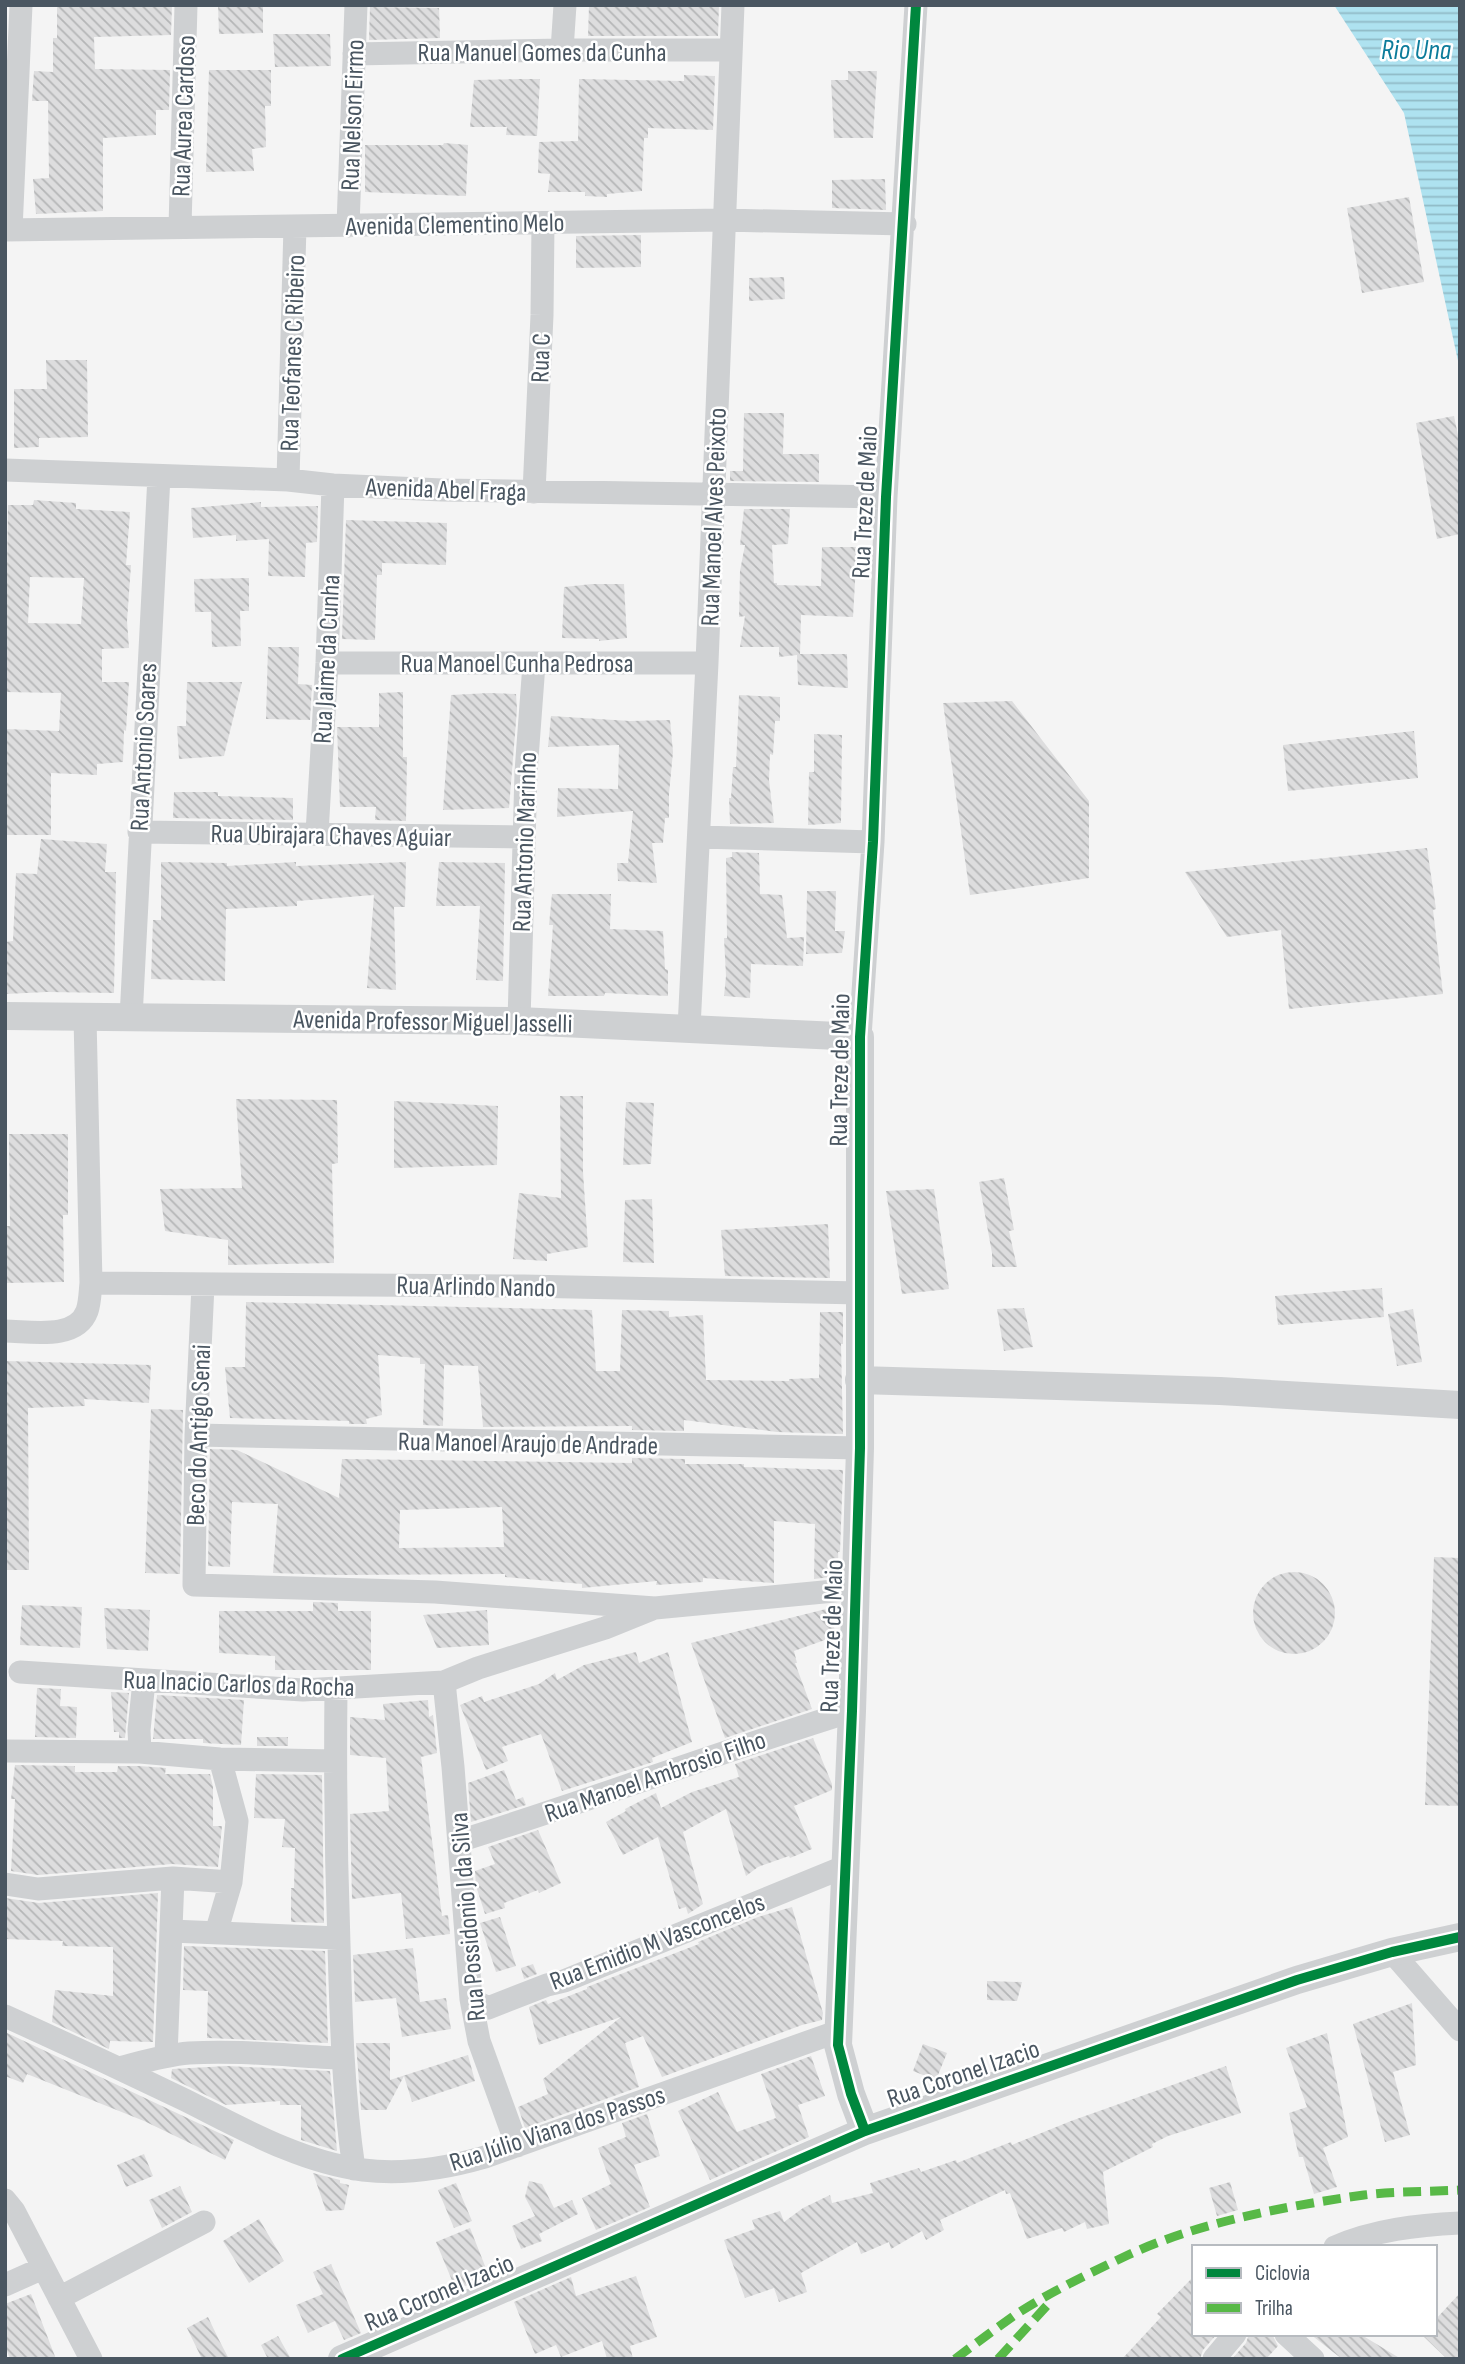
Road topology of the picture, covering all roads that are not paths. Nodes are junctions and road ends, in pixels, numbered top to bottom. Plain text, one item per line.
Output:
1 (21, 5) edge
2 (186, 5) edge
3 (356, 5) edge
4 (565, 5) edge
5 (733, 5) edge
6 (916, 5) edge
7 (562, 50) junction
8 (730, 50) junction
9 (354, 54) junction
10 (724, 220) junction
11 (543, 224) junction
12 (905, 224) junction
13 (295, 226) junction
14 (348, 226) junction
15 (180, 227) junction
16 (8, 230) edge
17 (5, 470) edge
18 (159, 476) junction
19 (288, 480) junction
20 (333, 485) junction
21 (534, 492) junction
22 (714, 495) junction
23 (886, 497) junction
24 (327, 663) junction
25 (707, 663) junction
26 (534, 664) junction
27 (139, 832) junction
28 (317, 833) junction
29 (524, 837) junction
30 (699, 837) junction
31 (873, 842) junction
32 (5, 1016) edge
33 (85, 1017) junction
34 (131, 1018) junction
35 (519, 1021) junction
36 (689, 1028) junction
37 (860, 1037) junction
38 (90, 1283) junction
39 (203, 1285) junction
40 (861, 1293) junction
41 (5, 1331) edge
42 (859, 1380) junction
43 (1460, 1405) edge
44 (196, 1435) junction
45 (860, 1448) junction
46 (194, 1585) joint
47 (855, 1589) junction
48 (654, 1608) junction
49 (20, 1672) dead end
50 (145, 1681) junction
51 (444, 1682) junction
52 (336, 1689) junction
53 (852, 1711) junction
54 (5, 1751) edge
55 (140, 1752) junction
56 (220, 1759) junction
57 (335, 1761) junction
58 (459, 1841) junction
59 (844, 1867) junction
60 (173, 1878) junction
61 (231, 1882) junction
62 (5, 1884) edge
63 (171, 1931) junction
64 (216, 1933) junction
65 (1460, 1937) edge
66 (338, 1938) junction
67 (1392, 1952) junction
68 (471, 1999) junction
69 (5, 2016) edge
70 (1460, 2030) edge
71 (839, 2031) junction
72 (166, 2056) junction
73 (342, 2058) junction
74 (119, 2068) junction
75 (865, 2131) junction
76 (516, 2146) junction
77 (354, 2169) junction
78 (10, 2205) edge
79 (204, 2222) dead end
80 (1460, 2223) edge
81 (1340, 2245) edge
82 (43, 2268) junction
83 (5, 2285) edge
84 (60, 2298) junction
85 (1233, 2336) edge
86 (1288, 2336) edge
87 (91, 2359) edge
88 (342, 2359) edge
89 (1214, 2359) edge
90 (1313, 2359) edge

1 - 16 street
2 - 15 street, Rua Aurea Cardoso
3 - 9 street, Rua Nelson Eirmo
4 - 7 street
5 - 8 street, Rua Manoel Alves Peixoto
6 - 12 street, Rua Treze de Maio
7 - 8 street, Rua Manuel Gomes da Cunha
7 - 9 street, Rua Manuel Gomes da Cunha
8 - 10 street, Rua Manoel Alves Peixoto
9 - 14 street, Rua Nelson Eirmo
10 - 11 street, Avenida Clementino Melo
10 - 12 street, Avenida Clementino Melo
10 - 22 street, Rua Manoel Alves Peixoto
11 - 14 street, Avenida Clementino Melo
11 - 21 street, Rua C
12 - 23 street, Rua Treze de Maio
13 - 14 street, Avenida Clementino Melo
13 - 15 street, Avenida Clementino Melo
13 - 19 street, Rua Teofanes C Ribeiro
15 - 16 street, Avenida Clementino Melo
17 - 18 street, Avenida Abel Fraga
18 - 19 street, Avenida Abel Fraga
18 - 27 street, Rua Antonio Soares
19 - 20 street, Avenida Abel Fraga
20 - 21 street, Avenida Abel Fraga
20 - 24 street, Rua Jaime da Cunha
21 - 22 street, Avenida Abel Fraga
22 - 23 street, Avenida Abel Fraga
22 - 25 street, Rua Manoel Alves Peixoto
23 - 31 street, Rua Treze de Maio
24 - 26 street, Rua Manoel Cunha Pedrosa
24 - 28 street, Rua Jaime da Cunha
25 - 26 street, Rua Manoel Cunha Pedrosa
25 - 30 street, Rua Manoel Alves Peixoto
26 - 29 street, Rua Antonio Marinho
27 - 28 street, Rua Ubirajara Chaves Aguiar
27 - 34 street, Rua Antonio Soares
28 - 29 street, Rua Ubirajara Chaves Aguiar
29 - 35 street, Rua Antonio Marinho
30 - 31 street
30 - 36 street, Rua Manoel Alves Peixoto
31 - 37 street, Rua Treze de Maio
32 - 33 street, Avenida Professor Miguel Jasselli
33 - 34 street, Avenida Professor Miguel Jasselli
33 - 38 street
34 - 35 street, Avenida Professor Miguel Jasselli
35 - 36 street, Avenida Professor Miguel Jasselli
36 - 37 street, Avenida Professor Miguel Jasselli
37 - 40 street, Rua Treze de Maio
38 - 39 street, Rua Arlindo Nando
38 - 41 street
39 - 40 street, Rua Arlindo Nando
39 - 44 street, Beco do Antigo Senai
40 - 42 street, Rua Treze de Maio
42 - 43 street
42 - 45 street, Rua Treze de Maio
44 - 45 street, Rua Manoel Araujo de Andrade
44 - 46 street, Beco do Antigo Senai
45 - 47 street, Rua Treze de Maio
46 - 48 street, Rua Inacio Carlos da Rocha
47 - 48 street, Rua Inacio Carlos da Rocha
47 - 53 street, Rua Treze de Maio
48 - 51 street, Rua Inacio Carlos da Rocha
49 - 50 street, Rua Inacio Carlos da Rocha
50 - 52 street, Rua Inacio Carlos da Rocha
50 - 55 street
51 - 52 street, Rua Inacio Carlos da Rocha
51 - 58 street, Rua Possidonio J da Silva
52 - 57 street
53 - 58 street, Rua Manoel Ambrosio Filho
53 - 59 street, Rua Treze de Maio
54 - 55 street
55 - 56 street
56 - 57 street
56 - 61 street
57 - 66 street
58 - 68 street, Rua Possidonio J da Silva
59 - 68 street, Rua Emidio M Vasconcelos
59 - 71 street, Rua Treze de Maio
60 - 61 street
60 - 62 street
60 - 63 street
61 - 64 street
63 - 64 street
63 - 72 street
64 - 66 street
65 - 67 street, Rua Coronel Izacio
66 - 73 street
67 - 70 street
67 - 75 street, Rua Coronel Izacio
68 - 76 street, Rua Possidonio J da Silva
69 - 74 street, Rua Júlio Viana dos Passos
71 - 75 street, Rua Treze de Maio
71 - 76 street, Rua Júlio Viana dos Passos
72 - 73 street
72 - 74 street
73 - 77 street
74 - 77 street, Rua Júlio Viana dos Passos
75 - 88 street, Rua Coronel Izacio
76 - 77 street, Rua Júlio Viana dos Passos
78 - 82 street
79 - 84 street
80 - 81 street
82 - 83 street
82 - 84 street
84 - 87 street
85 - 89 street
86 - 90 street

